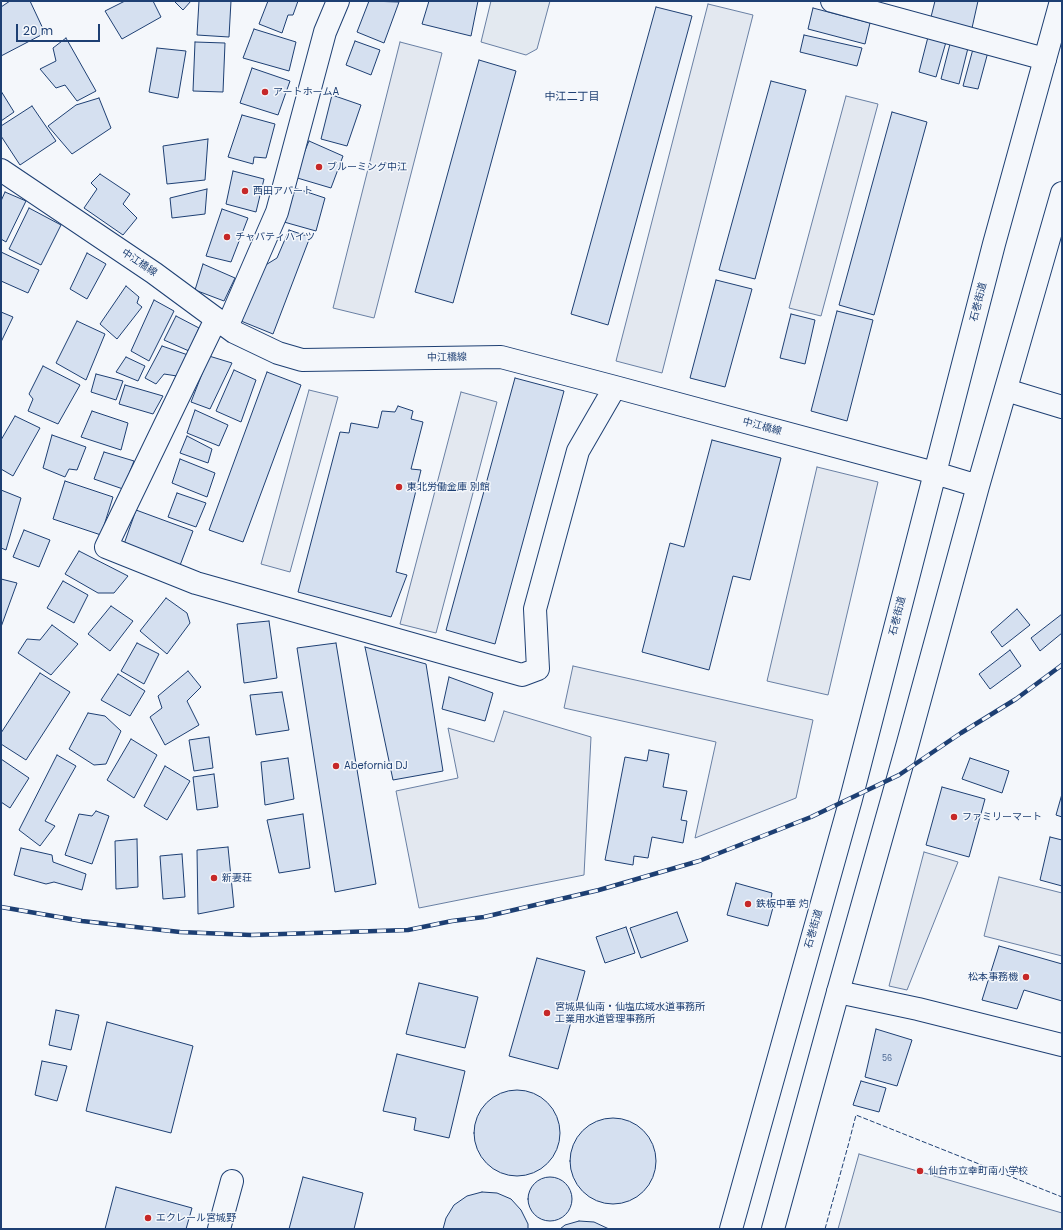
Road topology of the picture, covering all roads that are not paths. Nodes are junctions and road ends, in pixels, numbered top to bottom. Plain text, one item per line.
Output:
1 (338, 1) edge
2 (832, 1) edge
3 (1061, 1) edge
4 (1045, 59) junction
5 (1, 170) edge
6 (1062, 193) edge
7 (222, 323) junction
8 (615, 387) junction
9 (1006, 390) junction
10 (1062, 407) edge
11 (935, 473) junction
12 (978, 486) junction
13 (838, 992) junction
14 (1062, 1045) edge
15 (232, 1181) dead end
16 (219, 1229) edge
17 (731, 1229) edge
18 (773, 1229) edge

1 - 7 street
2 - 4 street
3 - 4 street, 石巻街道
4 - 11 street, 石巻街道
5 - 7 street, 中江橋線
6 - 9 street
7 - 8 street, 中江橋線
7 - 8 street
8 - 11 street, 中江橋線
9 - 10 street
9 - 12 street
11 - 12 street, 中江橋線
11 - 17 street, 石巻街道
12 - 13 street
13 - 14 street
13 - 18 street
15 - 16 street

